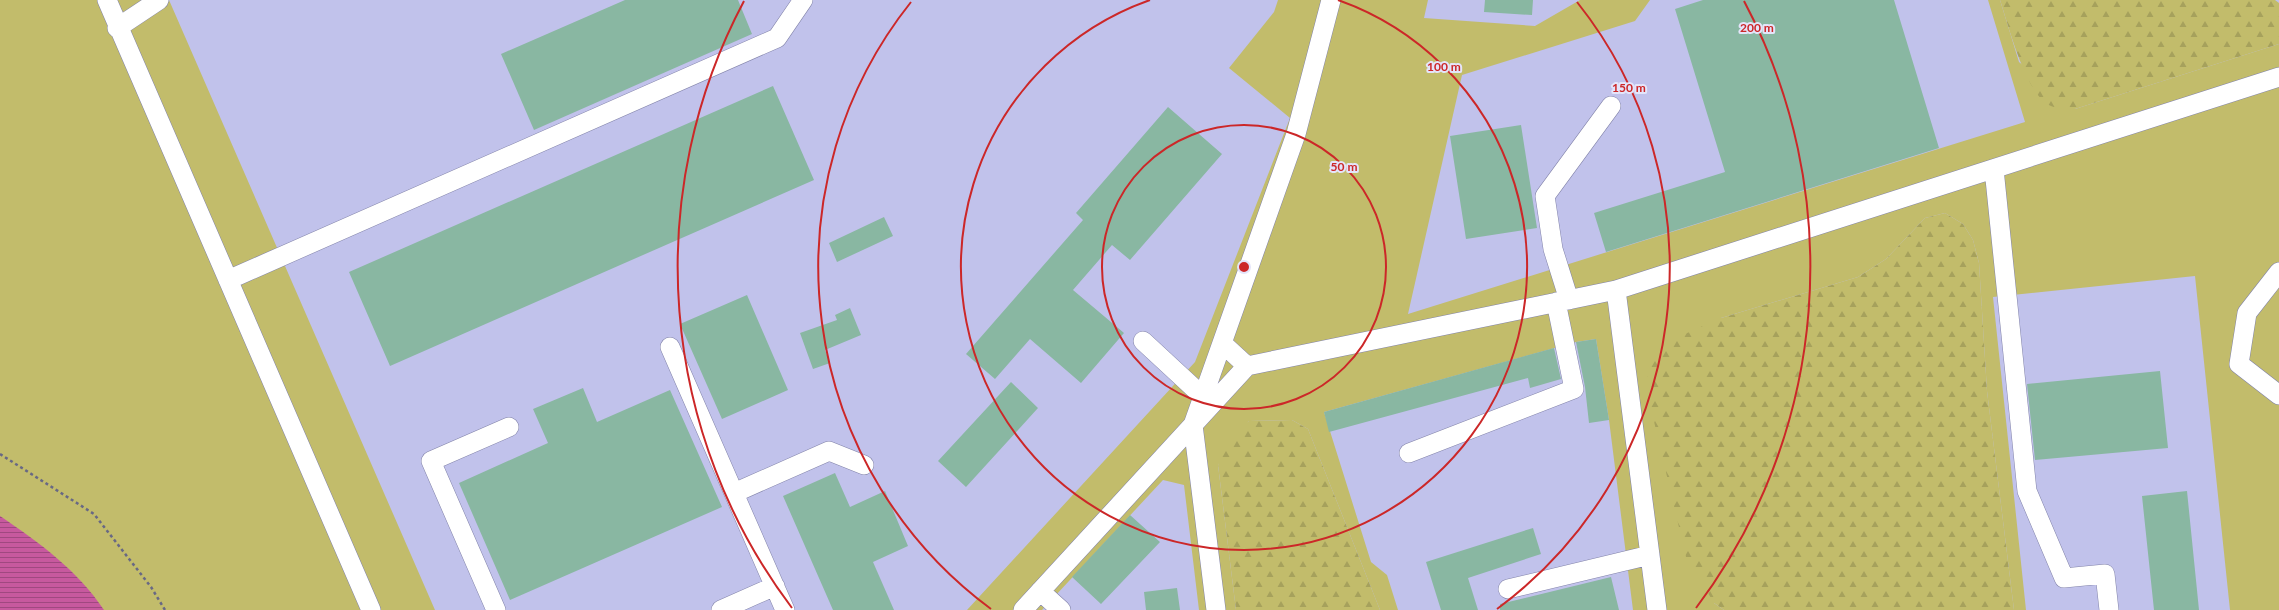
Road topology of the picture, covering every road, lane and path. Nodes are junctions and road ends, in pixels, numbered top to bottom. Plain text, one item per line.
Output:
1 (107, 0) edge
2 (159, 0) edge
3 (803, 0) edge
4 (1331, 0) edge
5 (117, 28) junction
6 (2279, 77) edge
7 (1611, 106) dead end
8 (1994, 168) junction
9 (2279, 272) edge
10 (228, 280) junction
11 (1616, 290) junction
12 (1563, 301) junction
13 (1143, 341) dead end
14 (1222, 343) junction
15 (670, 348) dead end
16 (1247, 366) junction
17 (2279, 395) edge
18 (1207, 400) junction
19 (1193, 425) junction
20 (508, 427) dead end
21 (1409, 453) dead end
22 (0, 454) edge
23 (864, 465) dead end
24 (734, 493) junction
25 (1650, 555) junction
26 (775, 586) junction
27 (1508, 589) dead end
28 (1040, 591) junction
29 (165, 610) edge
30 (371, 610) edge
31 (496, 610) edge
32 (721, 610) edge
33 (785, 610) edge
34 (1023, 610) edge
35 (1061, 610) edge
36 (1216, 610) edge
37 (1657, 610) edge
38 (2109, 610) edge

1 - 5 street
2 - 5 street
3 - 10 street
4 - 14 street
5 - 10 street
6 - 8 street
7 - 12 street
8 - 11 street
8 - 38 street
9 - 17 street
10 - 30 street
11 - 12 street
11 - 25 street
12 - 16 street
12 - 21 street
13 - 18 street
14 - 16 street
14 - 18 street
15 - 24 street
16 - 18 street
18 - 19 street
19 - 28 street
19 - 36 street
20 - 31 street
22 - 29 path
23 - 24 street
24 - 26 street
25 - 27 street
25 - 37 street
26 - 32 street
26 - 33 street
28 - 34 street
28 - 35 street

